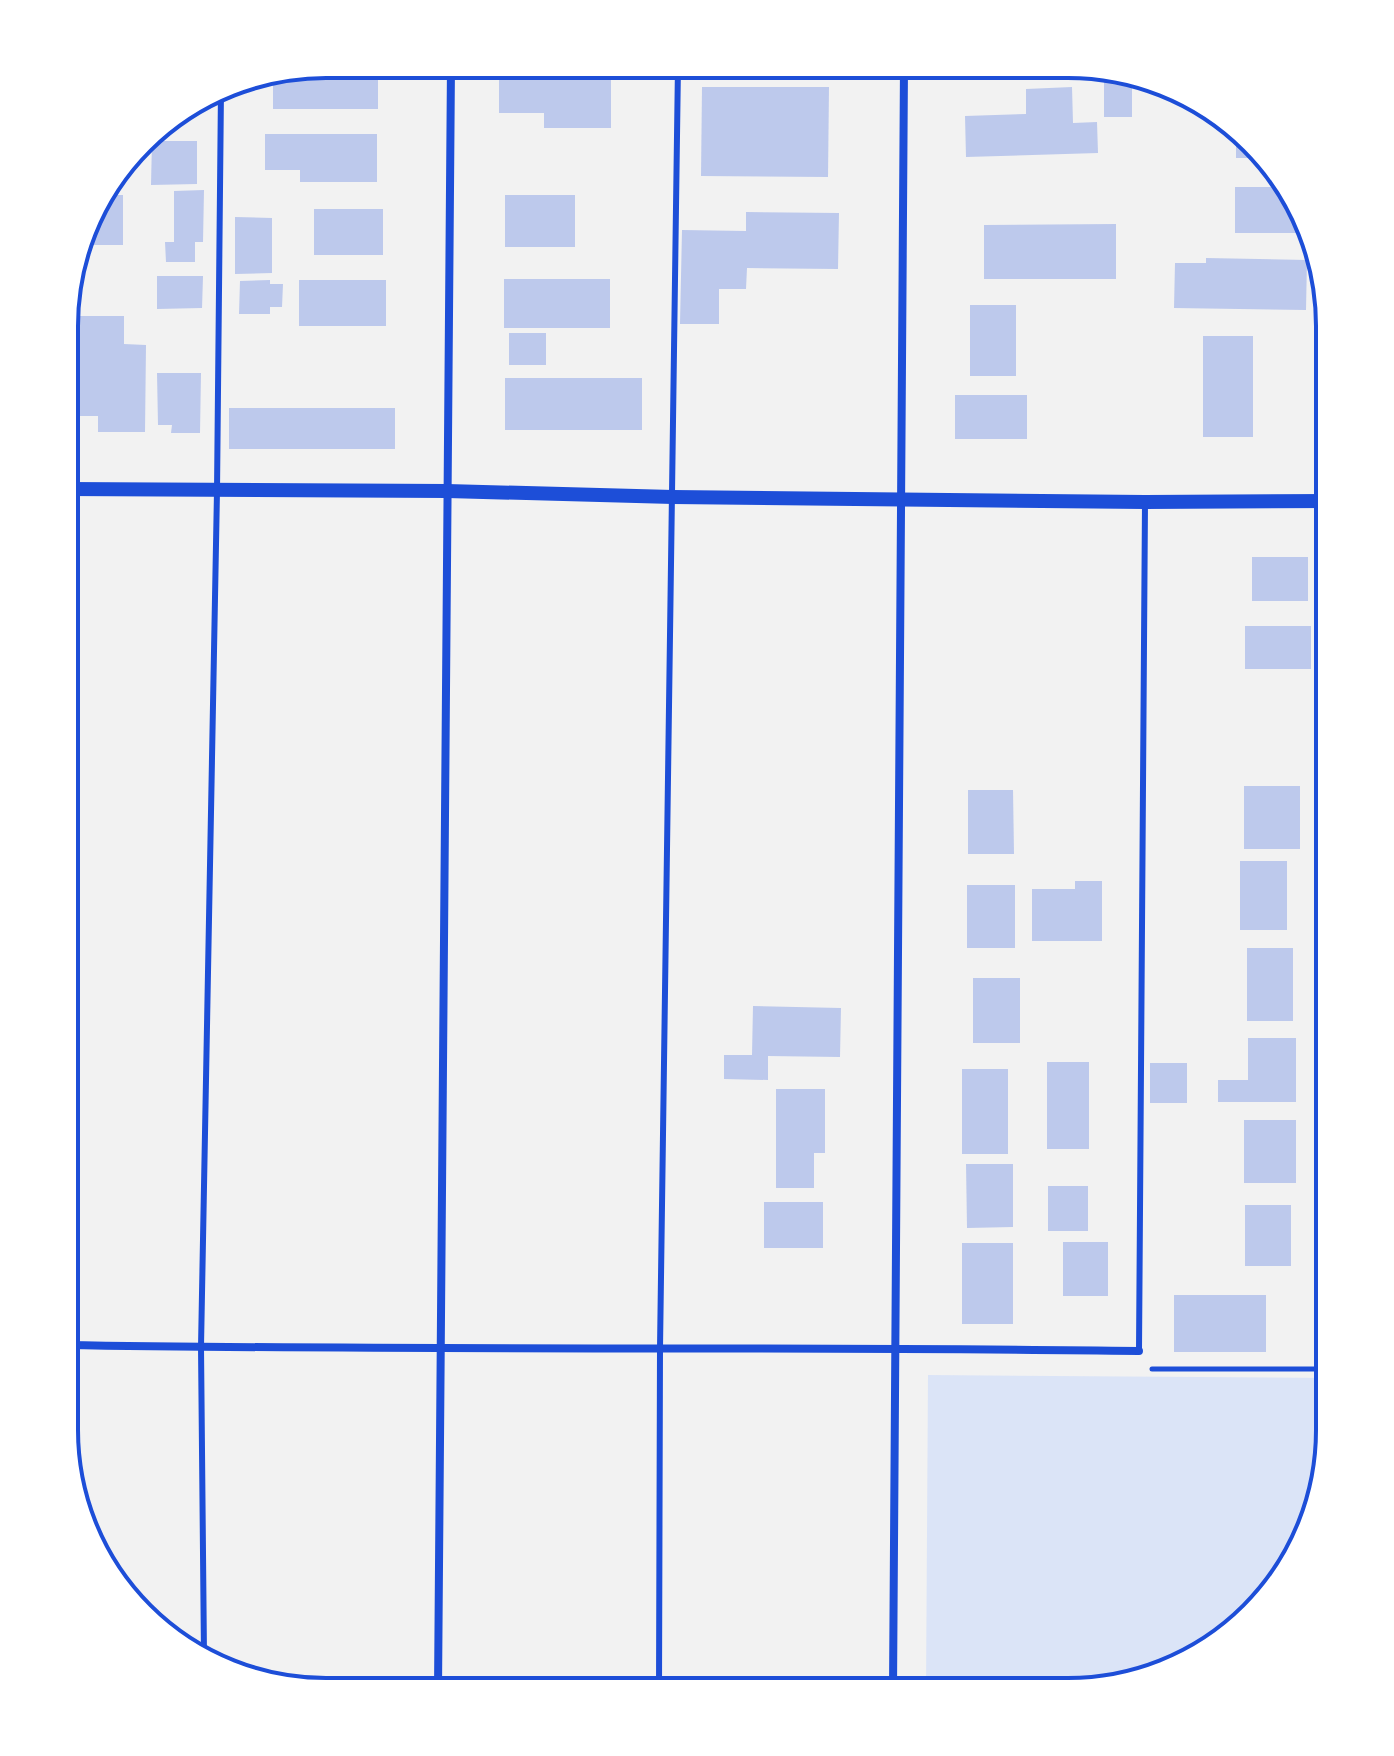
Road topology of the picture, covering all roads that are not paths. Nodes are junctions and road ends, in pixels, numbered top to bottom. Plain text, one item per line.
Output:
1 (904, 78) edge
2 (451, 79) edge
3 (678, 79) edge
4 (221, 102) edge
5 (78, 489) edge
6 (217, 491) junction
7 (447, 491) junction
8 (673, 497) junction
9 (901, 499) junction
10 (1316, 501) edge
11 (1145, 502) junction
12 (78, 1345) edge
13 (201, 1347) junction
14 (895, 1347) junction
15 (660, 1348) junction
16 (441, 1349) junction
17 (1139, 1351) joint
18 (204, 1646) edge
19 (438, 1677) edge
20 (659, 1677) edge
21 (893, 1677) edge

1 - 9 street
2 - 7 street
3 - 8 lane
4 - 6 lane
5 - 6 street
6 - 7 street
6 - 13 lane
7 - 8 street
7 - 16 street
8 - 9 street
8 - 15 lane
9 - 11 street
9 - 14 street
10 - 11 street
11 - 17 lane
12 - 13 street
13 - 16 street
13 - 18 lane
14 - 15 street
14 - 17 street
14 - 21 street
15 - 16 street
15 - 20 lane
16 - 19 street

